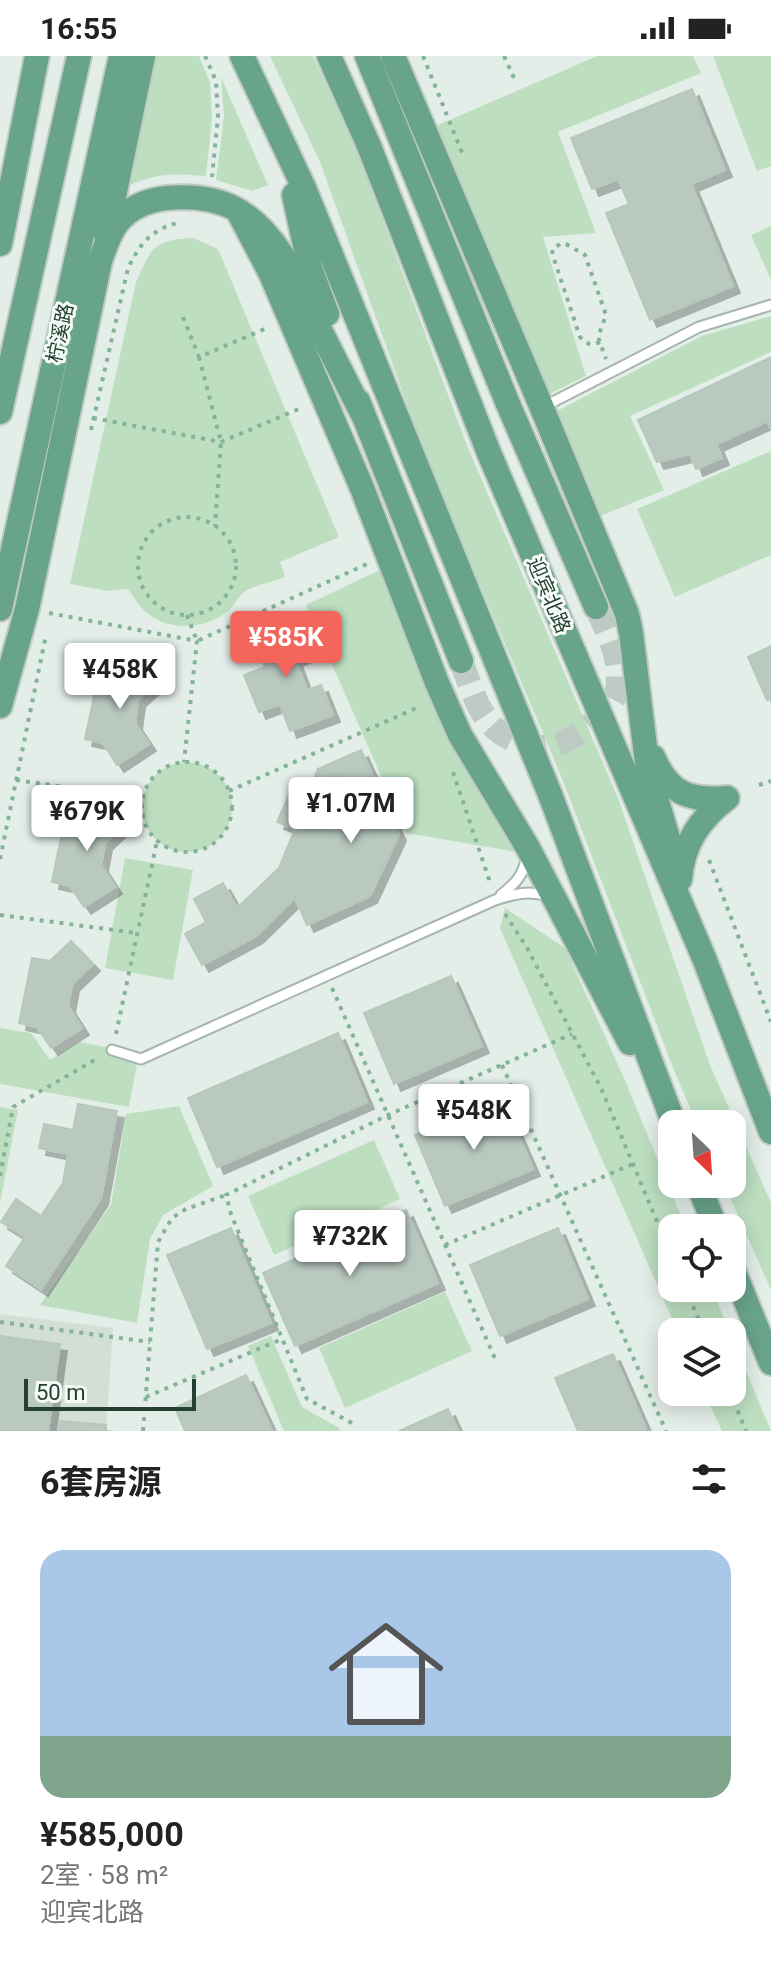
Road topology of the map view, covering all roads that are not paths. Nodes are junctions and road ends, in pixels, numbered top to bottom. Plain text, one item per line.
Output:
1 (37, 56) edge
2 (79, 56) edge
3 (121, 56) edge
4 (143, 56) edge
5 (242, 56) edge
6 (329, 56) edge
7 (365, 56) edge
8 (393, 56) edge
9 (283, 142) junction
10 (238, 211) junction
11 (0, 244) edge
12 (100, 261) junction
13 (771, 305) edge
14 (542, 408) junction
15 (0, 412) edge
16 (363, 415) junction
17 (596, 607) tunnel mouth
18 (0, 609) edge
19 (461, 661) tunnel mouth
20 (0, 706) edge
21 (643, 727) junction
22 (528, 848) junction
23 (680, 879) junction
24 (554, 897) junction
25 (495, 900) junction
26 (704, 958) junction
27 (112, 1050) road end
28 (666, 1110) edge
29 (668, 1110) edge
30 (771, 1132) edge
31 (746, 1301) edge
32 (771, 1363) edge

1 - 11 main road
2 - 15 main road, 柠溪路
3 - 18 main road, 柠溪路
4 - 12 main road
5 - 9 main road
6 - 26 main road, 迎宾北路
7 - 17 main road
8 - 14 main road
9 - 16 main road
9 - 29 main road
10 - 12 main road
10 - 16 main road
10 - 22 main road
12 - 20 main road
13 - 14 lane
14 - 21 main road
16 - 19 main road
21 - 23 main road
21 - 23 main road
22 - 24 main road
22 - 25 lane
23 - 26 main road
24 - 25 lane
24 - 28 main road
25 - 27 lane
26 - 30 main road, 迎宾北路
31 - 32 main road

